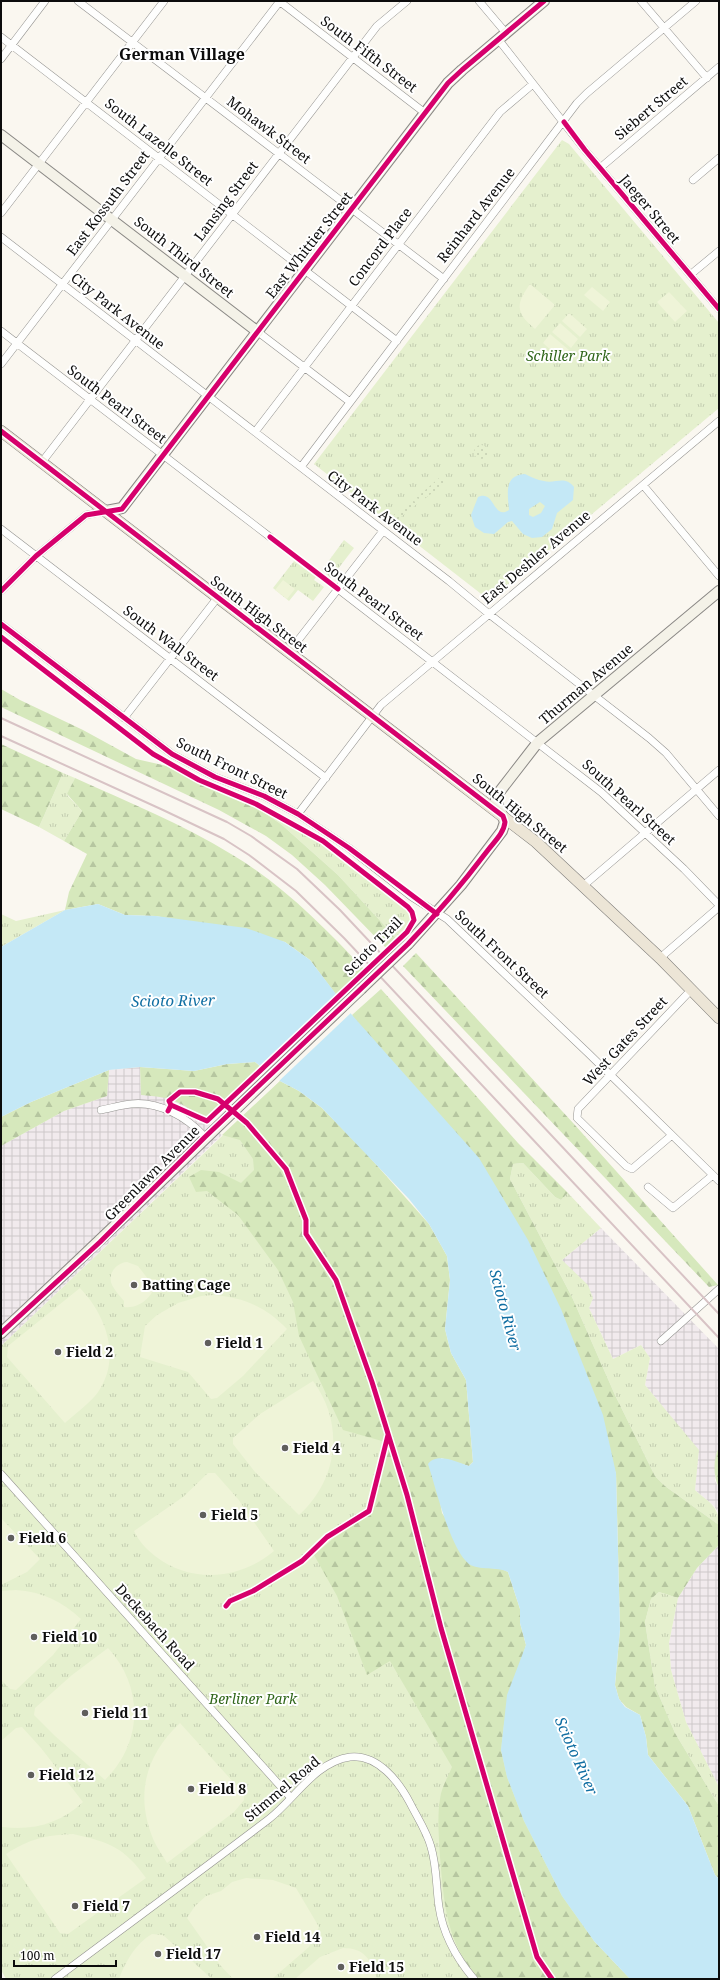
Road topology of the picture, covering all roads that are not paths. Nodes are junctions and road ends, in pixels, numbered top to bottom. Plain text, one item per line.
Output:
1 (45, 1) edge
2 (78, 1) edge
3 (164, 1) edge
4 (279, 1) edge
5 (407, 1) edge
6 (479, 1) edge
7 (544, 1) edge
8 (641, 1) edge
9 (696, 1) edge
10 (664, 28) junction
11 (502, 36) junction
12 (1, 37) edge
13 (132, 42) junction
14 (12, 46) junction
15 (353, 58) junction
16 (1, 59) edge
17 (719, 68) edge
18 (707, 78) junction
19 (534, 84) junction
20 (206, 98) junction
21 (86, 102) junction
22 (425, 113) junction
23 (564, 122) junction
24 (1, 135) edge
25 (279, 153) junction
26 (159, 158) junction
27 (719, 158) edge
28 (39, 163) junction
29 (600, 168) junction
30 (693, 180) dead end
31 (352, 209) junction
32 (1, 213) edge
33 (232, 214) junction
34 (112, 220) junction
35 (1, 237) edge
36 (398, 244) junction
37 (719, 251) edge
38 (305, 270) junction
39 (690, 275) junction
40 (185, 276) junction
41 (444, 279) junction
42 (62, 284) junction
43 (351, 306) junction
44 (719, 309) edge
45 (1, 331) edge
46 (258, 332) junction
47 (135, 340) junction
48 (397, 341) junction
49 (17, 343) junction
50 (1, 364) edge
51 (304, 367) junction
52 (208, 396) junction
53 (90, 399) junction
54 (350, 402) junction
55 (719, 421) edge
56 (1, 431) edge
57 (255, 432) junction
58 (163, 455) junction
59 (42, 462) junction
60 (300, 467) junction
61 (643, 485) junction
62 (106, 512) junction
63 (1, 529) edge
64 (383, 531) junction
65 (270, 537) dead end
66 (36, 556) junction
67 (719, 576) edge
68 (338, 590) junction
69 (1, 591) edge
70 (719, 591) edge
71 (218, 597) junction
72 (489, 614) junction
73 (1, 624) edge
74 (289, 652) junction
75 (170, 659) junction
76 (432, 662) junction
77 (594, 695) junction
78 (372, 716) junction
79 (124, 718) junction
80 (538, 742) junction
81 (719, 770) edge
82 (326, 778) junction
83 (696, 789) junction
84 (298, 814) junction
85 (503, 816) junction
86 (719, 816) edge
87 (645, 833) junction
88 (583, 886) junction
89 (719, 906) edge
90 (437, 914) junction
91 (660, 958) junction
92 (691, 990) junction
93 (719, 1018) edge
94 (611, 1075) junction
95 (101, 1110) dead end
96 (672, 1135) junction
97 (205, 1137) junction
98 (713, 1175) junction
99 (719, 1181) edge
100 (648, 1187) dead end
101 (719, 1288) edge
102 (1, 1333) edge
103 (661, 1341) dead end
104 (1, 1474) edge
105 (290, 1798) junction
106 (55, 1979) edge
107 (474, 1979) edge

1 - 14 street
2 - 13 street, Mohawk Street
3 - 13 street
4 - 15 street, South Fifth Street
4 - 20 street, East Kossuth Street
5 - 15 street, Lansing Street
6 - 11 street, Jaeger Street
7 - 11 street, East Whittier Street
8 - 10 street
9 - 10 street, Reinhard Avenue
10 - 18 street
10 - 23 street, Reinhard Avenue
11 - 19 street, Jaeger Street
11 - 22 street, East Whittier Street
12 - 14 street, South Lazelle Street
13 - 20 street, Mohawk Street
13 - 21 street
14 - 16 street
14 - 21 street, South Lazelle Street
15 - 22 street, South Fifth Street
15 - 25 street, Lansing Street
17 - 18 street, Siebert Street
18 - 29 street, Siebert Street
19 - 23 street, Jaeger Street
19 - 36 street, Concord Place
20 - 25 street, Mohawk Street
20 - 26 street, East Kossuth Street
21 - 26 street, South Lazelle Street
21 - 28 street
22 - 31 street, East Whittier Street
23 - 29 street, Jaeger Street
23 - 41 street, Reinhard Avenue
24 - 28 street, South Third Street
25 - 31 street, Mohawk Street
25 - 33 street, Lansing Street
26 - 33 street, South Lazelle Street
26 - 34 street, East Kossuth Street
27 - 30 street
28 - 32 street
28 - 34 street, South Third Street
29 - 39 street, Jaeger Street
31 - 36 street, Mohawk Street
31 - 38 street, East Whittier Street
33 - 38 street, South Lazelle Street
33 - 40 street, Lansing Street
34 - 40 street, South Third Street
34 - 42 street, East Kossuth Street
35 - 42 street, City Park Avenue
36 - 41 street, Mohawk Street
36 - 43 street, Concord Place
37 - 39 street
38 - 43 street, South Lazelle Street
38 - 46 street, East Whittier Street
39 - 44 street, Jaeger Street
40 - 46 street, South Third Street
40 - 47 street, Lansing Street
41 - 48 street, Reinhard Avenue
42 - 47 street, City Park Avenue
42 - 49 street, East Kossuth Street
43 - 48 street, South Lazelle Street
43 - 51 street, Concord Place
45 - 49 street, South Pearl Street
46 - 51 street, South Third Street
46 - 52 street, East Whittier Street
47 - 52 street, City Park Avenue
47 - 53 street, Lansing Street
48 - 54 street, Reinhard Avenue
49 - 50 street, East Kossuth Street
49 - 53 street, South Pearl Street
51 - 54 street, South Third Street
51 - 57 street, Concord Place
52 - 57 street, City Park Avenue
52 - 58 street, East Whittier Street
53 - 58 street, South Pearl Street
53 - 59 street, Lansing Street
54 - 60 street, Reinhard Avenue
55 - 61 street, East Deshler Avenue
56 - 59 main road, South High Street
57 - 60 street, City Park Avenue
58 - 62 street, East Whittier Street
58 - 65 street, South Pearl Street
59 - 62 main road, South High Street
60 - 64 street, City Park Avenue
61 - 67 street
61 - 72 street, East Deshler Avenue
62 - 66 street
62 - 71 main road, South High Street
63 - 66 street, South Wall Street
64 - 68 street
64 - 72 street, City Park Avenue
66 - 69 street
66 - 75 street, South Wall Street
68 - 74 street
68 - 76 street, South Pearl Street
70 - 77 street, Thurman Avenue
71 - 74 main road, South High Street
71 - 75 street
72 - 76 street, East Deshler Avenue
72 - 77 street, City Park Avenue
73 - 79 street, South Front Street
74 - 78 main road, South High Street
75 - 79 street
75 - 82 street, South Wall Street
76 - 78 street, East Deshler Avenue
76 - 80 street, South Pearl Street
77 - 80 street, Thurman Avenue
77 - 83 street, City Park Avenue
78 - 82 street, East Deshler Avenue
78 - 85 main road, South High Street
79 - 84 street, South Front Street
80 - 85 street, Thurman Avenue
80 - 87 street, South Pearl Street
81 - 83 street
82 - 84 street, East Deshler Avenue
83 - 86 street, City Park Avenue
83 - 87 street
84 - 90 street, South Front Street
85 - 88 main road, South High Street
85 - 90 street, Greenlawn Avenue
87 - 88 street
87 - 89 street, South Pearl Street
88 - 91 main road, South High Street
89 - 91 street
90 - 94 street, South Front Street
90 - 97 street, Greenlawn Avenue, bridge
91 - 92 main road, South High Street
92 - 93 main road, South High Street
92 - 94 street, West Gates Street
94 - 96 street, South Front Street
94 - 96 street, West Gates Street
95 - 97 street
96 - 98 street, South Front Street
97 - 102 street, Greenlawn Avenue
98 - 99 street, South Front Street
98 - 100 street
101 - 103 street
104 - 105 street, Deckebach Road
105 - 106 street, Stimmel Road
105 - 107 street, Stimmel Road

